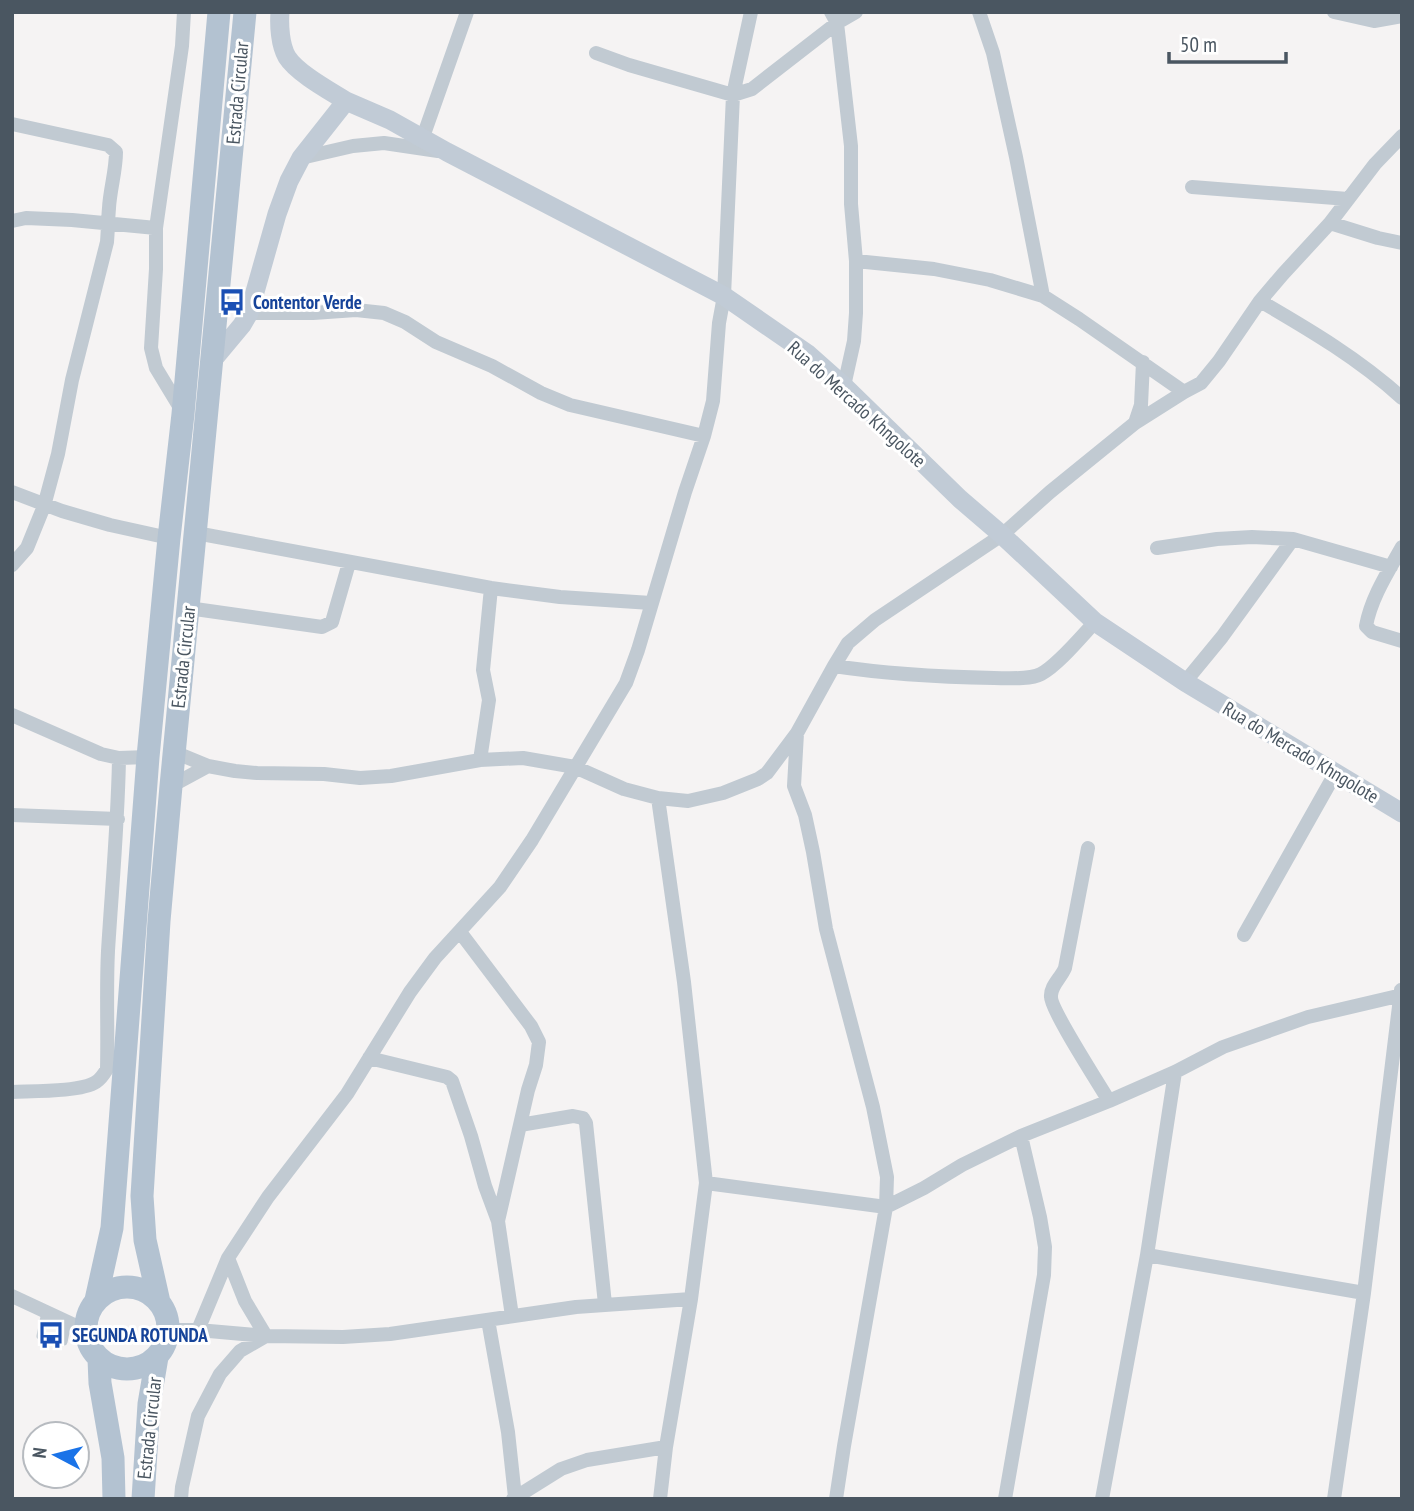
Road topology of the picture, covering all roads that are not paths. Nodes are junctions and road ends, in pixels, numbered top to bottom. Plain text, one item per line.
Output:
1 (184, 12) edge
2 (219, 12) edge
3 (245, 12) edge
4 (280, 12) edge
5 (467, 12) edge
6 (751, 12) edge
7 (856, 12) edge
8 (979, 12) edge
9 (1334, 12) edge
10 (1402, 16) edge
11 (834, 17) edge
12 (596, 53) dead end
13 (733, 95) junction
14 (346, 101) junction
15 (12, 124) edge
16 (1402, 136) edge
17 (423, 137) junction
18 (447, 152) junction
19 (302, 158) junction
20 (1192, 187) dead end
21 (1348, 199) junction
22 (12, 221) edge
23 (109, 222) junction
24 (1330, 223) junction
25 (156, 228) junction
26 (1402, 243) edge
27 (856, 261) junction
28 (724, 296) junction
29 (1044, 296) junction
30 (1260, 301) junction
31 (249, 313) junction
32 (212, 361) junction
33 (1143, 362) junction
34 (844, 386) junction
35 (1184, 392) junction
36 (1402, 398) edge
37 (183, 414) junction
38 (1135, 423) junction
39 (704, 436) junction
40 (12, 492) edge
41 (44, 506) junction
42 (195, 533) junction
43 (1002, 535) junction
44 (169, 538) junction
45 (1293, 540) junction
46 (1402, 547) edge
47 (1157, 548) dead end
48 (349, 562) junction
49 (12, 565) edge
50 (1391, 567) junction
51 (491, 587) junction
52 (651, 603) junction
53 (188, 608) junction
54 (1095, 622) junction
55 (1402, 641) edge
56 (834, 666) junction
57 (1185, 682) junction
58 (12, 715) edge
59 (797, 733) junction
60 (174, 752) junction
61 (148, 757) junction
62 (119, 758) junction
63 (480, 760) junction
64 (208, 766) junction
65 (575, 767) junction
66 (1336, 772) junction
67 (767, 773) junction
68 (171, 786) junction
69 (794, 786) junction
70 (657, 798) junction
71 (1402, 813) edge
72 (12, 815) edge
73 (118, 819) junction
74 (1088, 848) dead end
75 (460, 932) junction
76 (1244, 935) dead end
77 (1401, 993) edge
78 (369, 1058) junction
79 (1175, 1072) junction
80 (12, 1091) edge
81 (1110, 1101) junction
82 (520, 1125) junction
83 (1021, 1136) junction
84 (706, 1183) junction
85 (886, 1207) junction
86 (498, 1221) junction
87 (1147, 1255) junction
88 (228, 1258) junction
89 (1364, 1293) junction
90 (12, 1296) edge
91 (691, 1299) junction
92 (96, 1300) junction
93 (159, 1302) junction
94 (604, 1304) junction
95 (45, 1312) junction
96 (512, 1317) junction
97 (488, 1320) junction
98 (77, 1326) junction
99 (168, 1330) junction
100 (198, 1330) junction
101 (266, 1336) junction
102 (157, 1357) junction
103 (99, 1359) junction
104 (666, 1447) junction
105 (514, 1498) edge
106 (114, 1499) edge
107 (143, 1499) edge
108 (181, 1499) edge
109 (660, 1499) edge
110 (836, 1499) edge
111 (1005, 1499) edge
112 (1102, 1499) edge
113 (1334, 1499) edge

1 - 25 street
2 - 37 main road, Estrada Circular
3 - 32 main road, Estrada Circular
4 - 14 street, Rua do Mercado Khngolote
5 - 17 street
6 - 13 street
7 - 11 street
8 - 29 street
9 - 10 street
11 - 13 street
11 - 27 street
12 - 13 street
13 - 28 street
14 - 17 street, Rua do Mercado Khngolote
14 - 19 street
15 - 23 street
16 - 21 street
17 - 18 street, Rua do Mercado Khngolote
18 - 19 street
18 - 28 street, Rua do Mercado Khngolote
19 - 31 street
20 - 21 street
21 - 24 street
22 - 23 street
23 - 25 street
23 - 41 street
24 - 26 street
24 - 30 street
25 - 37 street
27 - 29 street
27 - 34 street
28 - 34 street, Rua do Mercado Khngolote
28 - 39 street
29 - 33 street
30 - 35 street
30 - 36 street
31 - 32 street
31 - 39 street
32 - 42 main road, Estrada Circular
33 - 35 street
33 - 38 street
34 - 43 street, Rua do Mercado Khngolote
35 - 38 street
37 - 44 main road, Estrada Circular
38 - 43 street
39 - 52 street
40 - 41 street
41 - 44 street
41 - 49 street
42 - 48 street
42 - 53 main road, Estrada Circular
43 - 54 street, Rua do Mercado Khngolote
43 - 56 street
44 - 61 main road, Estrada Circular
45 - 47 street
45 - 50 street
45 - 57 street
46 - 50 street
48 - 51 street
48 - 53 street
50 - 55 street
51 - 52 street
51 - 63 street
52 - 65 street
53 - 60 main road, Estrada Circular
54 - 56 street
54 - 57 street, Rua do Mercado Khngolote
56 - 59 street
57 - 66 street, Rua do Mercado Khngolote
58 - 62 street
59 - 67 street
59 - 69 street
60 - 64 street
60 - 68 main road, Estrada Circular
61 - 62 street
61 - 92 main road, Estrada Circular
62 - 73 street
63 - 64 street
63 - 65 street
64 - 68 street
65 - 70 street
65 - 75 street
66 - 71 street, Rua do Mercado Khngolote
66 - 76 street
67 - 69 street
67 - 70 street
68 - 93 main road, Estrada Circular
69 - 85 street
70 - 84 street
72 - 73 street
73 - 80 street
74 - 81 street
75 - 78 street
75 - 82 street
77 - 79 street
77 - 89 street
78 - 86 street
78 - 88 street
79 - 81 street
79 - 87 street
81 - 83 street
82 - 86 street
82 - 94 street
83 - 85 street
83 - 111 street
84 - 85 street
84 - 91 street
85 - 110 street
86 - 96 street
87 - 89 street
87 - 112 street
88 - 100 street
88 - 101 street
89 - 113 street
90 - 95 street
91 - 94 street
91 - 104 street
92 - 93 main road
92 - 98 main road
93 - 99 main road
94 - 96 street
95 - 98 street
95 - 98 lane
96 - 97 street
97 - 101 street
97 - 105 street
98 - 103 main road
99 - 100 street
99 - 102 main road
100 - 101 street
101 - 108 street
102 - 103 main road
102 - 107 main road, Estrada Circular
103 - 106 main road, Estrada Circular
104 - 105 street
104 - 109 street

